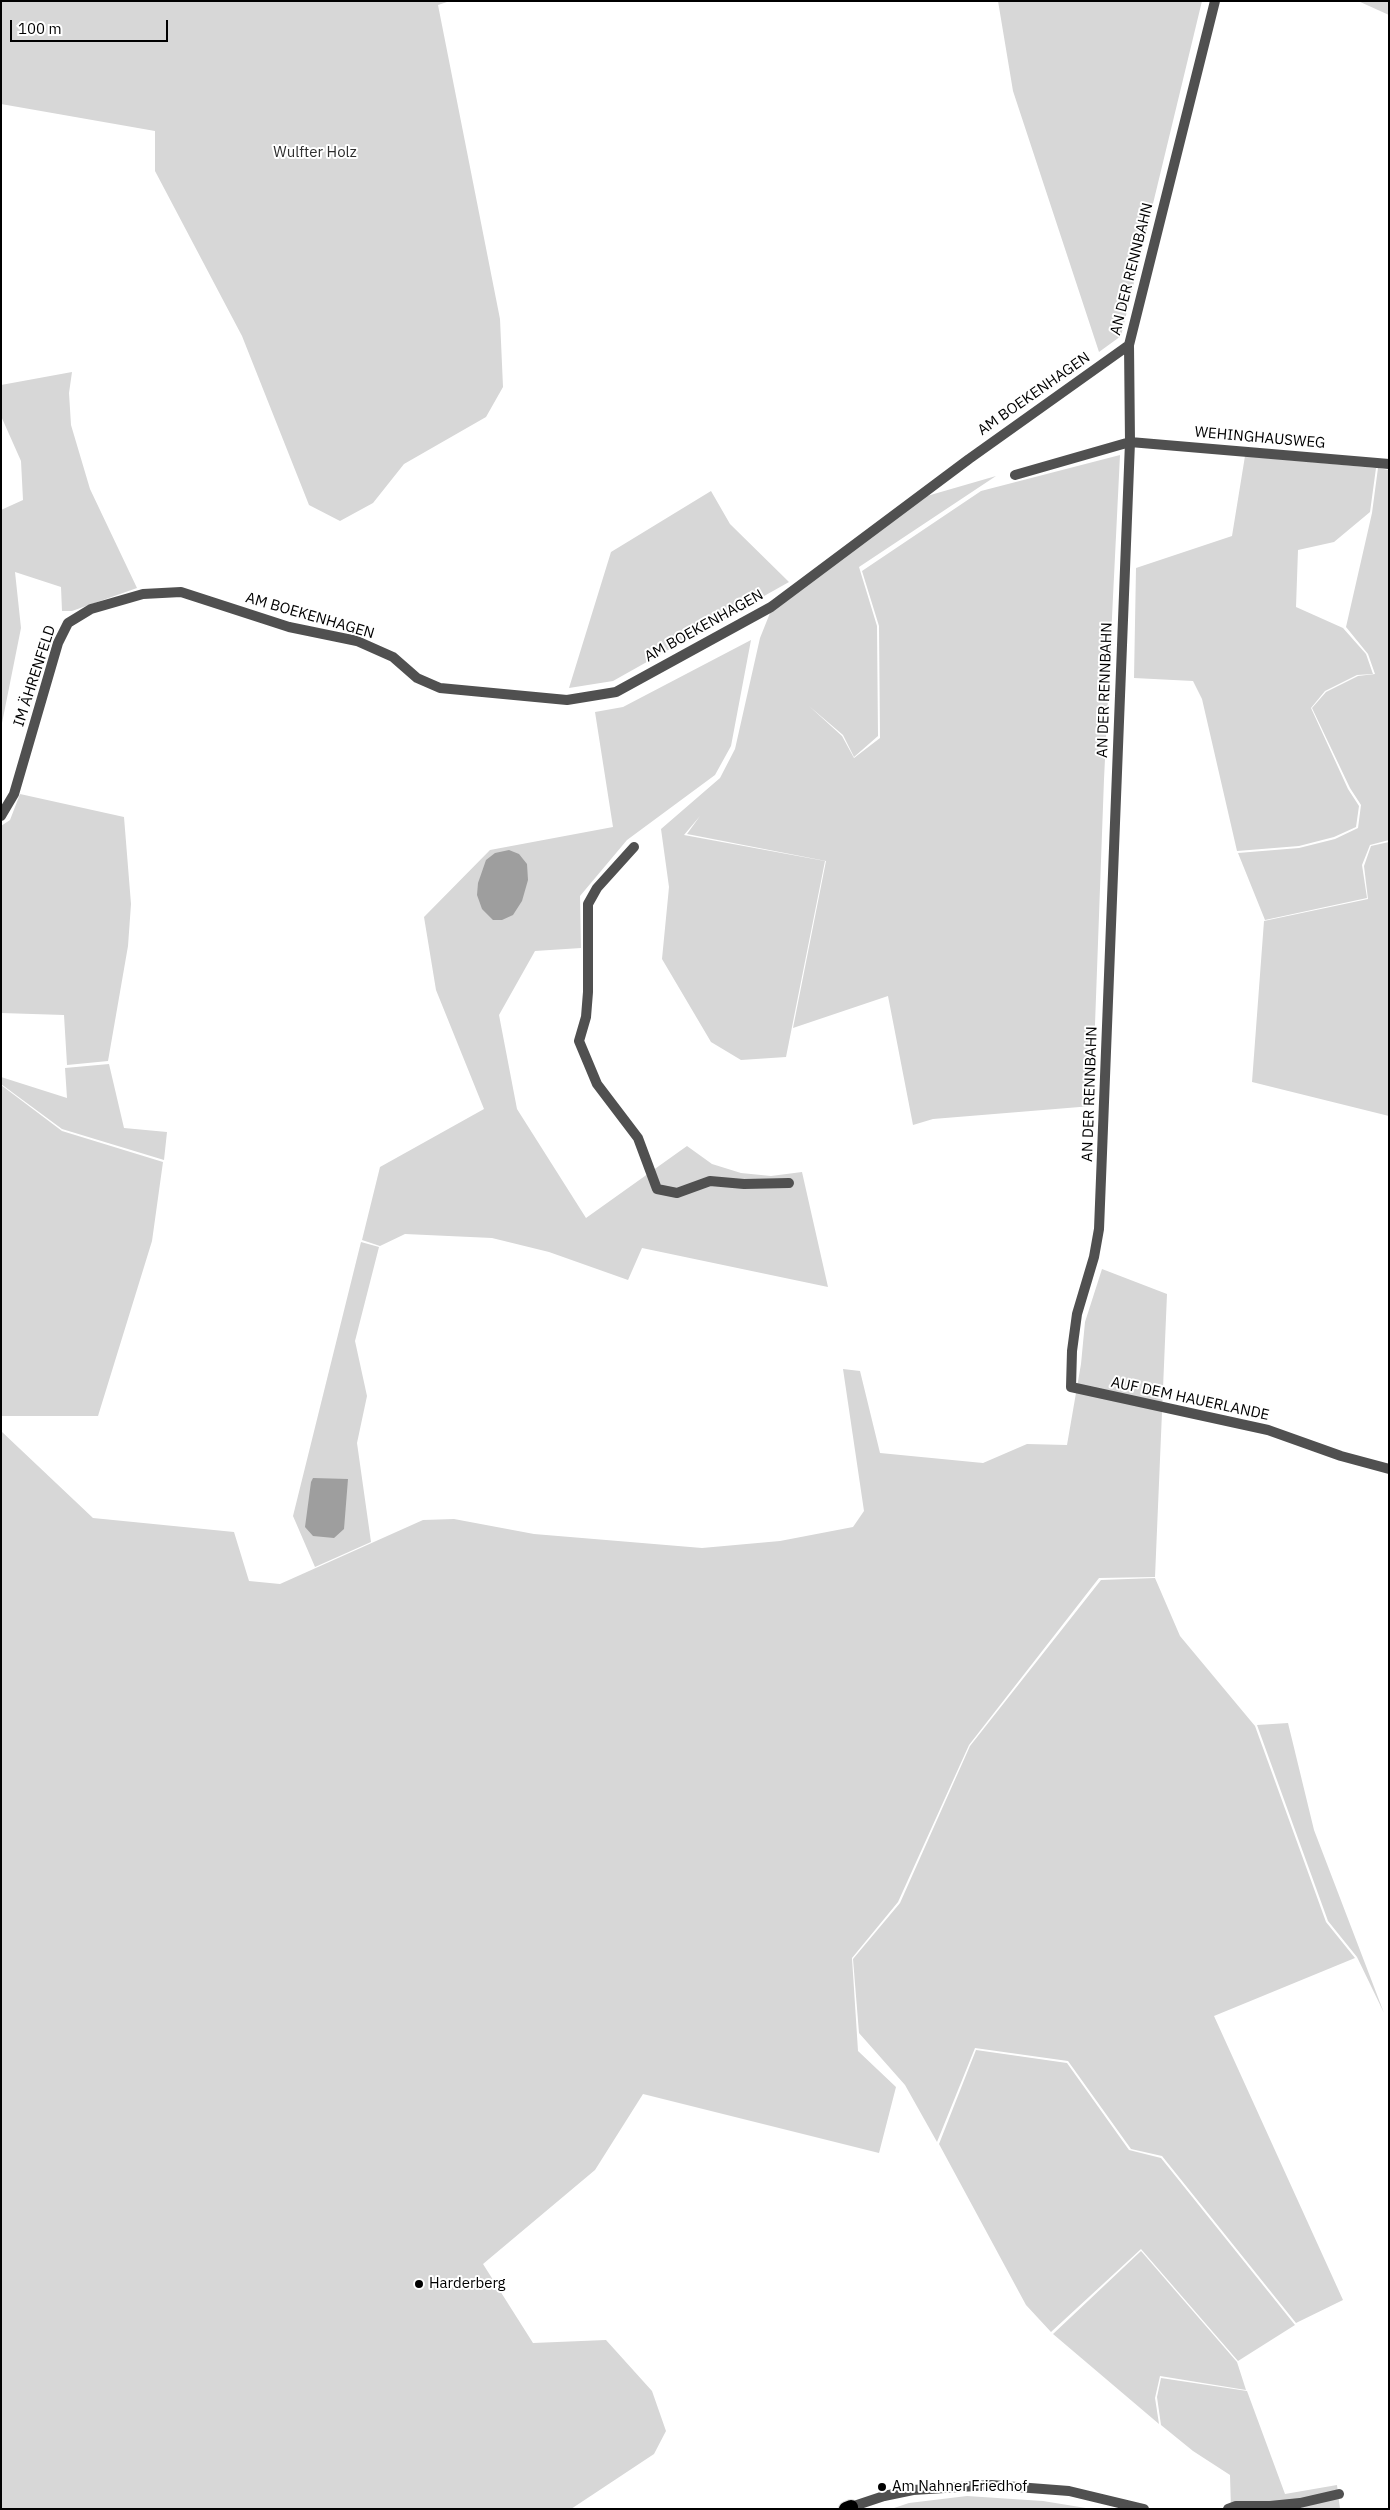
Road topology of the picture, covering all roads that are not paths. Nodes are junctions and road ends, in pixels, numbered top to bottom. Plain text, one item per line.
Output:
1 (1216, 1) edge
2 (1129, 345) junction
3 (1130, 442) junction
4 (1389, 464) edge
5 (1015, 475) dead end
6 (233, 609) joint
7 (1, 816) edge
8 (634, 847) dead end
9 (789, 1183) dead end
10 (1071, 1386) joint
11 (1389, 1469) edge
12 (1338, 2494) dead end
13 (850, 2508) edge
14 (1254, 2508) edge
15 (1144, 2509) edge
16 (1228, 2509) edge

1 - 2 street, AN DER RENNBAHN
2 - 3 street, AN DER RENNBAHN
2 - 6 street, AM BOEKENHAGEN
3 - 4 street, WEHINGHAUSWEG
3 - 5 street
3 - 10 street, AN DER RENNBAHN
6 - 7 street, IM ÄHRENFELD
8 - 9 street
10 - 11 street, AUF DEM HAUERLANDE
12 - 14 street
13 - 15 street
14 - 16 street

